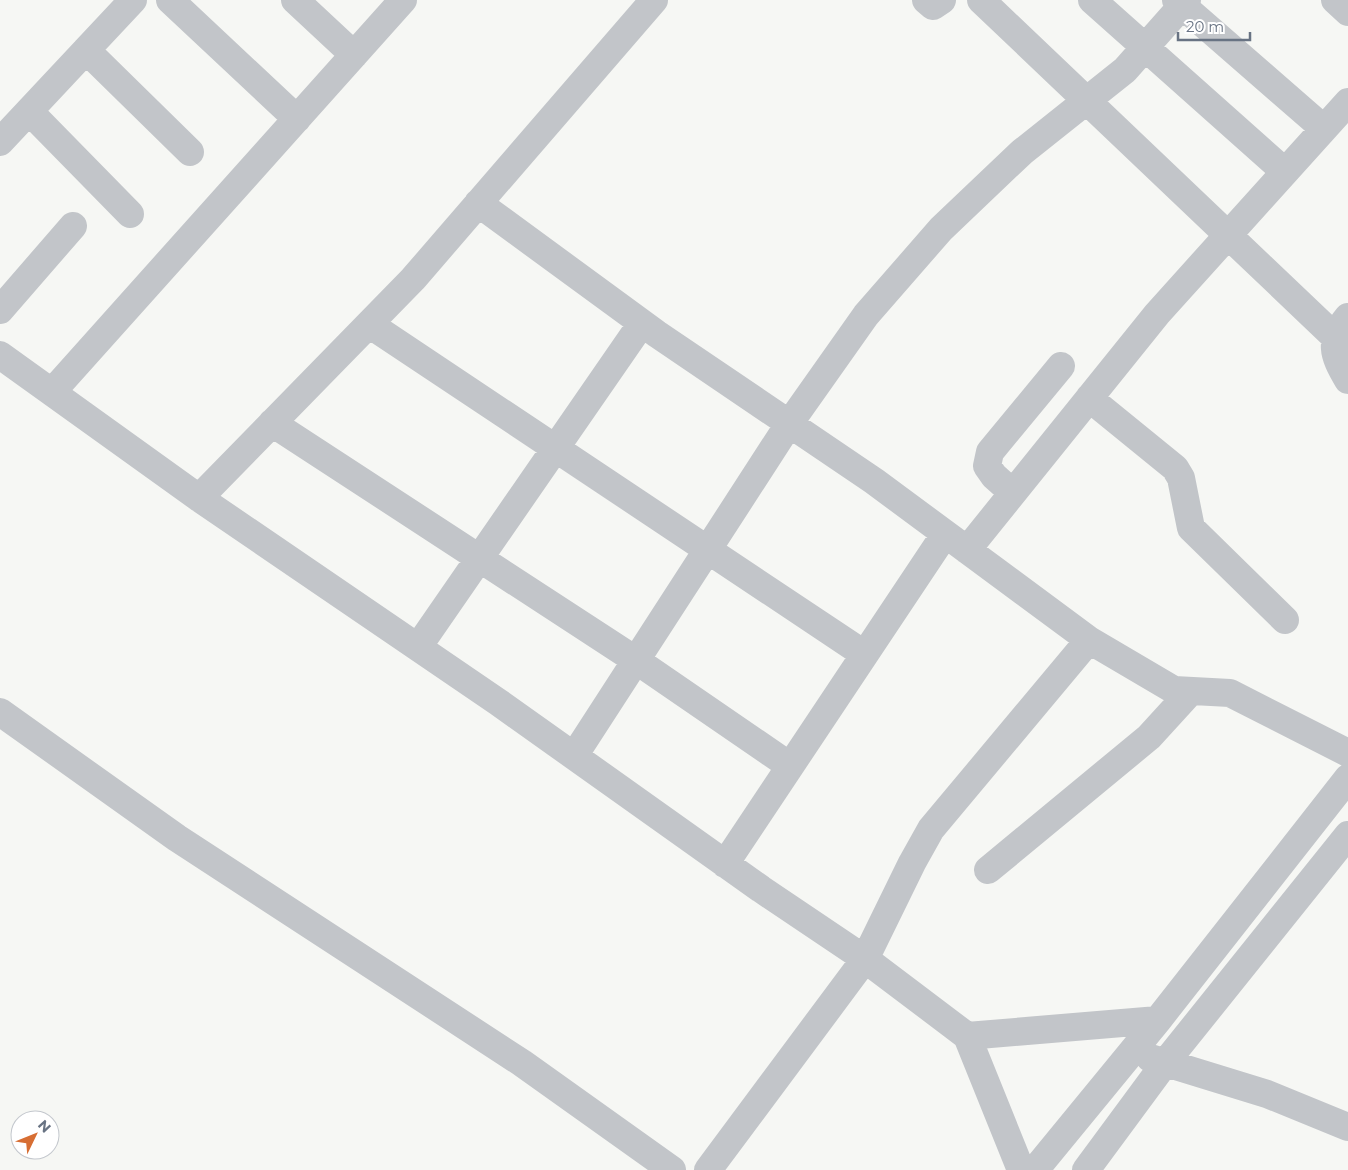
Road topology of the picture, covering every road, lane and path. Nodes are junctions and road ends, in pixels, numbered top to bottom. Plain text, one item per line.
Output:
1 (133, 0) edge
2 (170, 0) edge
3 (295, 0) edge
4 (403, 0) edge
5 (654, 0) edge
6 (926, 0) edge
7 (942, 0) edge
8 (980, 0) edge
9 (1092, 0) edge
10 (1335, 0) edge
11 (1181, 2) edge
12 (1348, 12) edge
13 (1145, 47) junction
14 (86, 50) junction
15 (354, 55) junction
16 (1088, 100) junction
17 (1348, 102) edge
18 (29, 111) junction
19 (297, 119) junction
20 (1323, 128) junction
21 (0, 142) edge
22 (190, 152) dead end
23 (1284, 171) junction
24 (478, 203) junction
25 (130, 214) dead end
26 (73, 226) dead end
27 (1227, 236) junction
28 (0, 310) edge
29 (642, 323) junction
30 (369, 324) junction
31 (1342, 327) edge
32 (0, 356) edge
33 (1061, 366) dead end
34 (1348, 380) edge
35 (52, 392) junction
36 (1089, 398) junction
37 (272, 423) junction
38 (789, 424) junction
39 (555, 449) junction
40 (1013, 493) junction
41 (199, 498) junction
42 (945, 534) junction
43 (709, 550) junction
44 (967, 550) junction
45 (479, 558) junction
46 (1285, 620) dead end
47 (1089, 640) junction
48 (418, 647) junction
49 (864, 654) junction
50 (637, 661) junction
51 (1191, 691) junction
52 (0, 712) edge
53 (1348, 753) edge
54 (574, 756) junction
55 (790, 766) junction
56 (1348, 778) edge
57 (1326, 807) junction
58 (1348, 824) edge
59 (1348, 835) edge
60 (725, 864) junction
61 (988, 870) dead end
62 (865, 959) junction
63 (1158, 1020) junction
64 (967, 1036) junction
65 (1132, 1053) junction
66 (1165, 1063) junction
67 (1348, 1127) edge
68 (672, 1170) edge
69 (708, 1170) edge
70 (1021, 1170) edge
71 (1035, 1170) edge
72 (1086, 1170) edge

1 - 14 street
2 - 19 street
3 - 15 street
4 - 15 street
5 - 24 street
6 - 7 street
8 - 16 street
9 - 13 street
10 - 12 street
11 - 13 street
11 - 20 street
13 - 16 street
13 - 23 street
14 - 18 street
14 - 22 street
15 - 19 street
16 - 27 street
16 - 38 street
17 - 20 street
18 - 21 street
18 - 25 street
19 - 35 street
20 - 23 street
23 - 27 street
24 - 29 street
24 - 30 street
26 - 28 street
27 - 31 street
27 - 36 street
29 - 38 street
29 - 39 street
30 - 37 street
30 - 39 street
31 - 34 street
32 - 35 street
33 - 40 street
35 - 41 street
36 - 40 street
36 - 46 street
37 - 41 street
37 - 45 street
38 - 42 street
38 - 43 street
39 - 43 street
39 - 45 street
40 - 44 street
41 - 48 street
42 - 44 street
42 - 49 street
43 - 49 street
43 - 50 street
44 - 47 street
45 - 48 street
45 - 50 street
47 - 51 street
47 - 62 street
48 - 54 street
49 - 55 street
50 - 54 street
50 - 55 street
51 - 53 street
51 - 61 street
52 - 68 street
54 - 60 street
55 - 60 street
56 - 57 street
57 - 58 street
57 - 63 street
59 - 66 street
60 - 62 street
62 - 64 street
62 - 69 street
63 - 64 street
63 - 65 street
64 - 70 street
65 - 66 street
65 - 71 street
66 - 67 street
66 - 72 street

